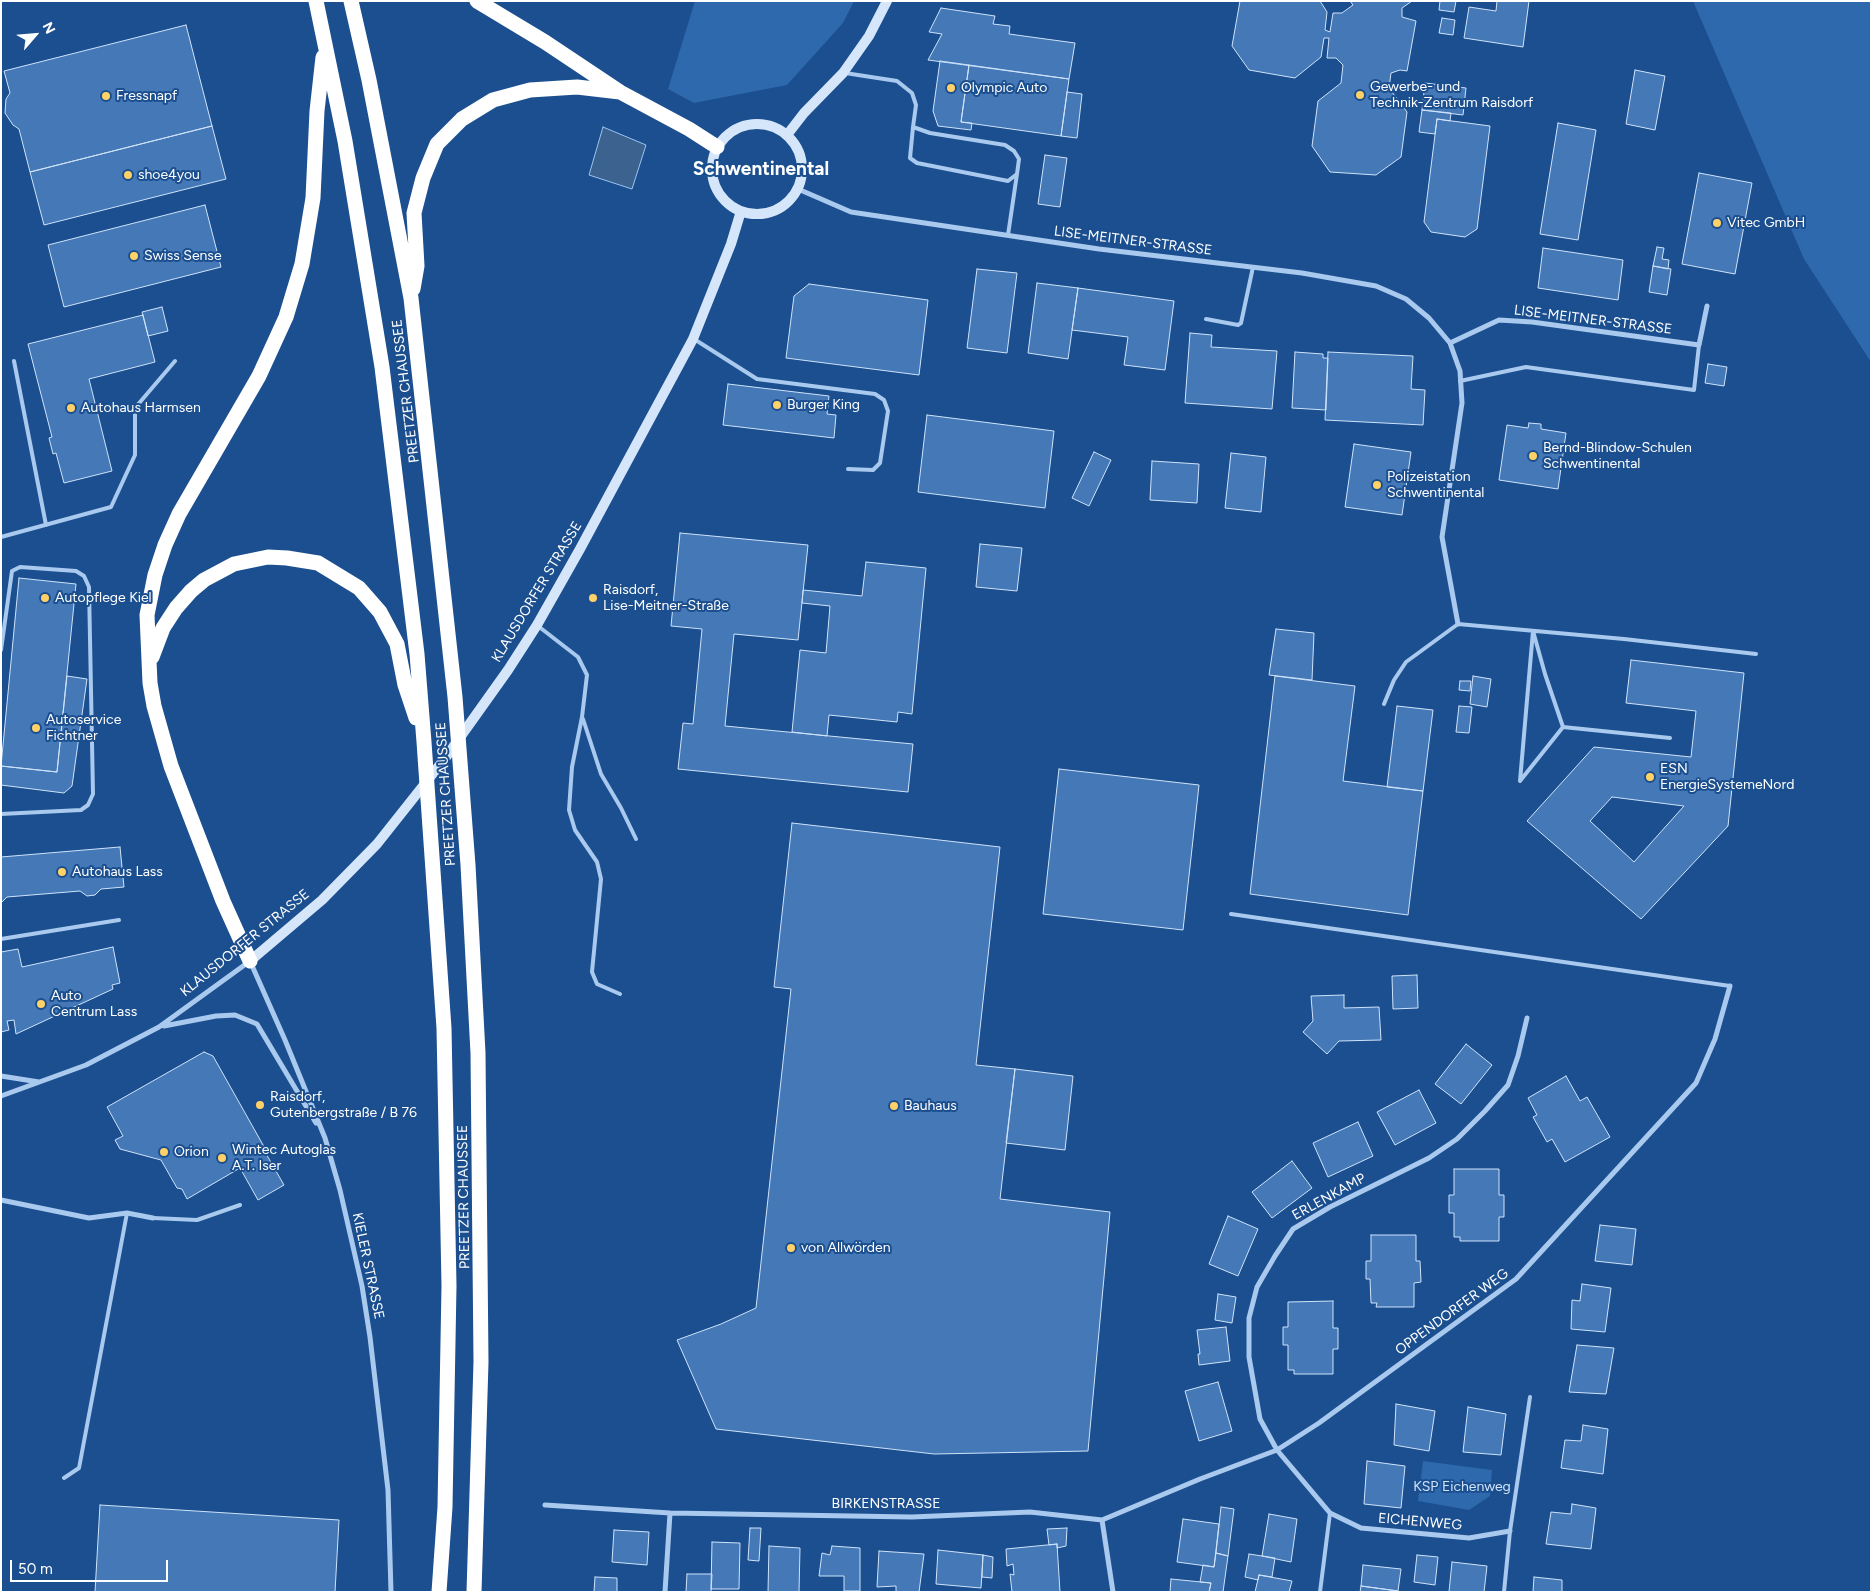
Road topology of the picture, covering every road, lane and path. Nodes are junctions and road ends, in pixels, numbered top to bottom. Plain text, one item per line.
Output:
1 (316, 1) edge
2 (351, 1) edge
3 (477, 1) edge
4 (887, 1) edge
5 (325, 43) junction
6 (843, 73) junction
7 (620, 92) junction
8 (913, 128) junction
9 (787, 135) junction
10 (717, 147) junction
11 (1017, 174) junction
12 (798, 189) junction
13 (741, 211) junction
14 (1008, 235) junction
15 (1253, 267) junction
16 (411, 298) junction
17 (1707, 306) dead end
18 (1206, 319) dead end
19 (693, 338) junction
20 (1450, 342) junction
21 (1699, 345) junction
22 (14, 361) dead end
23 (175, 361) dead end
24 (1460, 381) junction
25 (848, 469) dead end
26 (46, 524) junction
27 (1, 537) edge
28 (1458, 624) junction
29 (537, 625) junction
30 (1533, 631) junction
31 (1, 650) edge
32 (1756, 654) dead end
33 (149, 663) junction
34 (1384, 704) dead end
35 (582, 717) junction
36 (1563, 727) junction
37 (1670, 738) dead end
38 (424, 742) junction
39 (1, 814) edge
40 (636, 839) dead end
41 (1231, 914) dead end
42 (119, 920) dead end
43 (1, 939) edge
44 (250, 961) junction
45 (1730, 986) joint
46 (620, 994) dead end
47 (1527, 1018) dead end
48 (160, 1027) junction
49 (1, 1076) edge
50 (42, 1082) junction
51 (1, 1096) edge
52 (325, 1138) junction
53 (1, 1200) edge
54 (240, 1205) dead end
55 (127, 1213) junction
56 (153, 1218) joint
57 (1530, 1397) dead end
58 (1277, 1450) junction
59 (64, 1478) dead end
60 (545, 1505) dead end
61 (670, 1513) junction
62 (1330, 1513) junction
63 (1102, 1520) junction
64 (1510, 1531) junction
65 (391, 1592) edge
66 (439, 1592) edge
67 (474, 1592) edge
68 (665, 1592) edge
69 (1113, 1592) edge
70 (1320, 1592) edge
71 (1504, 1592) edge

1 - 5 highway, PREETZER CHAUSSEE
2 - 16 highway, PREETZER CHAUSSEE
3 - 7 highway
4 - 6 street
5 - 33 highway
5 - 38 highway, PREETZER CHAUSSEE
6 - 8 lane
6 - 9 street
7 - 10 highway
7 - 16 highway
8 - 11 lane
8 - 11 lane
9 - 10 street
9 - 12 street
10 - 13 street
11 - 14 lane
12 - 13 street
12 - 14 street, LISE-MEITNER-STRASSE
13 - 19 street, KLAUSDORFER STRASSE
14 - 15 street, LISE-MEITNER-STRASSE
15 - 18 lane
15 - 20 street, LISE-MEITNER-STRASSE
16 - 67 highway, PREETZER CHAUSSEE
17 - 21 street
19 - 25 lane
19 - 29 street, KLAUSDORFER STRASSE
20 - 21 street, LISE-MEITNER-STRASSE
20 - 24 street, LISE-MEITNER-STRASSE
21 - 24 lane
22 - 26 lane
23 - 26 lane
24 - 28 street, LISE-MEITNER-STRASSE
26 - 27 lane
28 - 30 lane
28 - 34 lane
29 - 35 lane
29 - 44 street, KLAUSDORFER STRASSE
30 - 32 lane
30 - 36 lane
30 - 36 lane
31 - 39 lane
33 - 38 highway
33 - 44 highway
35 - 40 lane
35 - 46 lane
36 - 37 lane
38 - 66 highway, PREETZER CHAUSSEE
41 - 45 lane
42 - 43 lane
44 - 48 street, KLAUSDORFER STRASSE
44 - 52 street, KIELER STRASSE
45 - 58 street, OPPENDORFER WEG
47 - 58 street, ERLENKAMP
48 - 50 street, KLAUSDORFER STRASSE
48 - 52 street, KLAUSDORFER STRASSE
49 - 50 street
50 - 51 street, KLAUSDORFER STRASSE
52 - 65 street, KIELER STRASSE
53 - 55 street
54 - 56 lane
55 - 56 street
55 - 59 lane
57 - 64 lane
58 - 62 street, EICHENWEG
58 - 63 street, OPPENDORFER WEG
60 - 61 street, BIRKENSTRASSE
61 - 63 street, BIRKENSTRASSE
61 - 68 street
62 - 64 street, EICHENWEG
62 - 70 lane
63 - 69 street
64 - 71 lane

